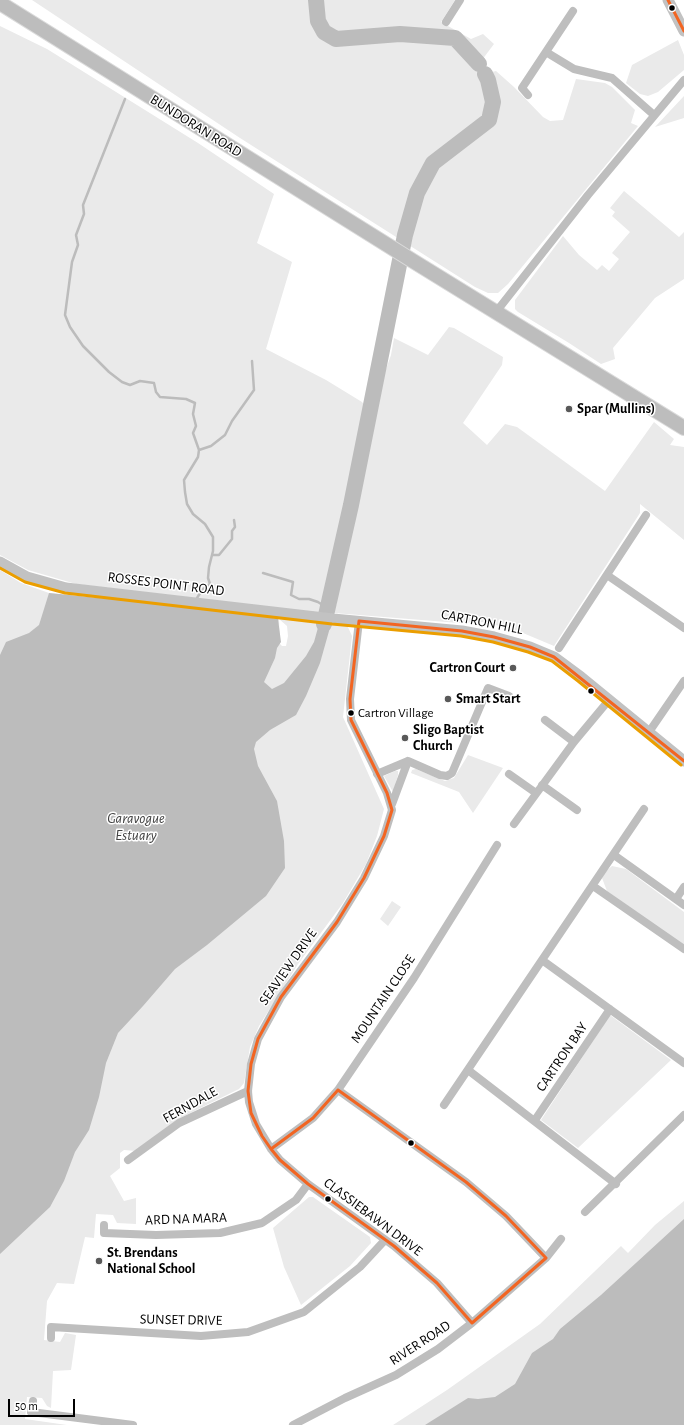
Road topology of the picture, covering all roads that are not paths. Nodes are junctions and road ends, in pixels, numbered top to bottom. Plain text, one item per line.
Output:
1 (460, 0) edge
2 (668, 0) edge
3 (0, 2) edge
4 (573, 11) dead end
5 (446, 22) dead end
6 (684, 31) edge
7 (546, 52) junction
8 (684, 80) edge
9 (528, 96) dead end
10 (654, 115) junction
11 (496, 312) junction
12 (684, 428) edge
13 (646, 515) dead end
14 (0, 562) edge
15 (607, 575) junction
16 (333, 619) joint
17 (359, 621) junction
18 (684, 628) edge
19 (560, 648) dead end
20 (684, 681) edge
21 (509, 696) dead end
22 (609, 700) junction
23 (545, 720) dead end
24 (649, 732) junction
25 (574, 742) junction
26 (408, 761) junction
27 (684, 761) edge
28 (377, 774) junction
29 (509, 774) dead end
30 (542, 785) junction
31 (536, 793) junction
32 (392, 804) junction
33 (644, 809) dead end
34 (577, 810) dead end
35 (514, 824) dead end
36 (497, 845) dead end
37 (614, 855) junction
38 (593, 886) junction
39 (684, 887) edge
40 (676, 899) junction
41 (684, 905) edge
42 (684, 949) edge
43 (542, 960) junction
44 (610, 1009) junction
45 (684, 1063) edge
46 (468, 1070) junction
47 (338, 1090) junction
48 (248, 1091) junction
49 (444, 1105) dead end
50 (684, 1115) edge
51 (535, 1120) junction
52 (271, 1149) junction
53 (128, 1160) dead end
54 (308, 1184) junction
55 (616, 1184) junction
56 (585, 1212) dead end
57 (104, 1225) dead end
58 (561, 1239) dead end
59 (385, 1240) junction
60 (546, 1258) junction
61 (472, 1323) junction
62 (51, 1338) dead end
63 (32, 1401) dead end
64 (133, 1425) edge
65 (293, 1425) edge

1 - 5 street
2 - 6 main road
3 - 11 highway, BUNDORAN ROAD
4 - 7 street
7 - 9 street
7 - 10 street
8 - 10 street
10 - 11 street
11 - 12 highway, BUNDORAN ROAD
13 - 15 street
14 - 16 main road, ROSSES POINT ROAD
15 - 18 street
15 - 19 street
16 - 17 main road, CARTRON HILL
17 - 22 main road, CARTRON HILL
17 - 28 street
20 - 24 street
21 - 26 street
22 - 24 main road, CARTRON HILL
22 - 25 street
23 - 25 street
24 - 27 main road, CARTRON HILL
25 - 30 street
26 - 28 street
26 - 32 street, SEAVIEW DRIVE
28 - 32 street
29 - 31 street
30 - 31 street
30 - 34 street
31 - 35 street
32 - 48 street, SEAVIEW DRIVE
33 - 37 street
36 - 47 street, MOUNTAIN CLOSE
37 - 38 street
37 - 40 street
38 - 42 street
38 - 43 street
39 - 40 street
40 - 41 street
43 - 44 street
43 - 46 street
44 - 45 street
44 - 51 street, CARTRON BAY
46 - 49 street
46 - 51 street
47 - 52 street, MOUNTAIN CLOSE
47 - 60 street
48 - 52 street, SEAVIEW DRIVE
48 - 53 street, FERNDALE
50 - 55 street
51 - 55 street
52 - 54 street, SEAVIEW DRIVE
54 - 57 street, ARD NA MARA
54 - 59 street, CLASSIEBAWN DRIVE
55 - 56 street
58 - 60 street, RIVER ROAD
59 - 61 street, CLASSIEBAWN DRIVE
59 - 62 street, SUNSET DRIVE
60 - 61 street, RIVER ROAD
61 - 65 street, RIVER ROAD
63 - 64 street

